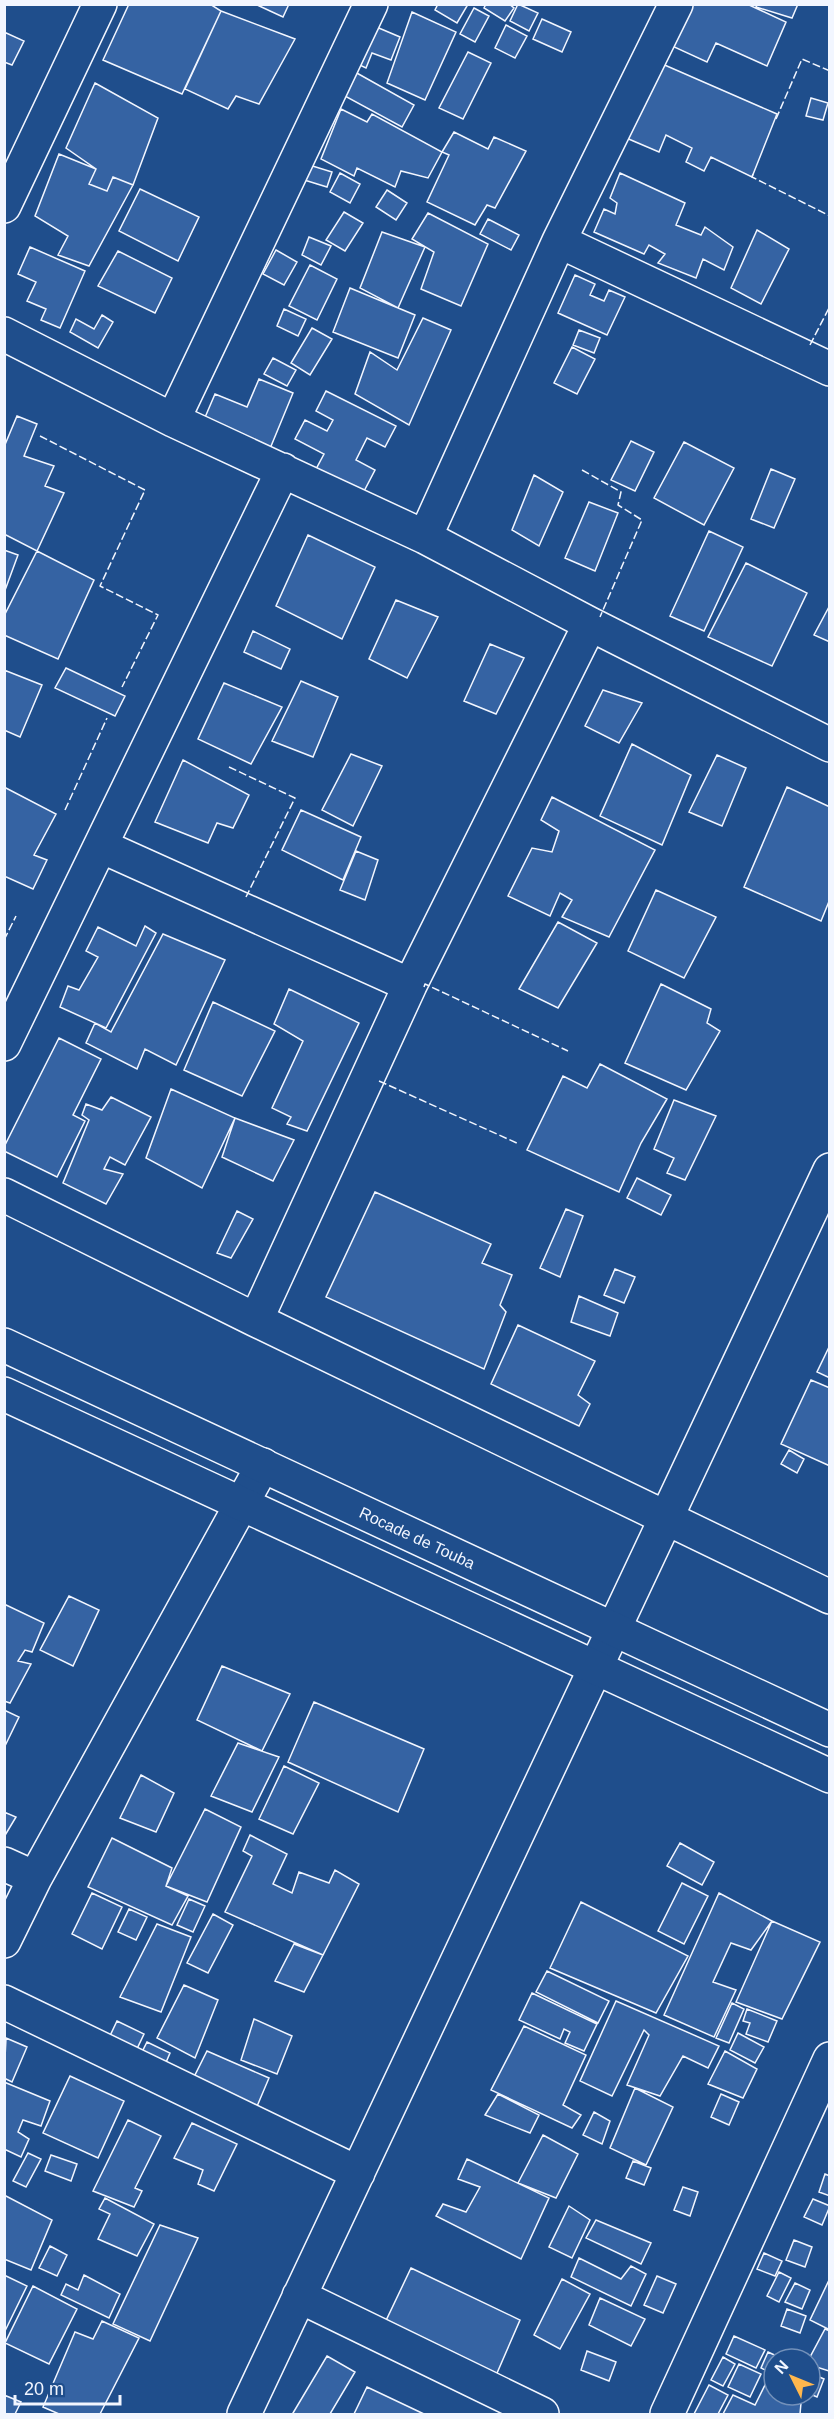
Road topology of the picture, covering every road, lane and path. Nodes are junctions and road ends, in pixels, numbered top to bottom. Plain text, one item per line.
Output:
1 (100, 4) edge
2 (371, 4) edge
3 (676, 4) edge
4 (9, 186) edge
5 (560, 241) junction
6 (4, 334) edge
7 (830, 369) edge
8 (173, 420) junction
9 (283, 470) junction
10 (425, 537) junction
11 (590, 624) junction
12 (830, 745) edge
13 (101, 846) junction
14 (410, 986) junction
15 (4, 1044) edge
16 (829, 1173) edge
17 (4, 1195) edge
18 (256, 1320) junction
19 (4, 1346) edge
20 (4, 1394) edge
21 (263, 1465) junction
22 (242, 1503) junction
23 (666, 1519) junction
24 (830, 1597) edge
25 (615, 1631) junction
26 (596, 1667) junction
27 (830, 1730) edge
28 (830, 1776) edge
29 (4, 1864) edge
30 (35, 1878) junction
31 (4, 1941) edge
32 (4, 2002) edge
33 (830, 2059) edge
34 (358, 2173) junction
35 (299, 2296) junction
36 (244, 2415) edge
37 (542, 2415) edge
38 (667, 2415) edge

1 - 4 street
2 - 8 street
3 - 5 street
5 - 7 street
5 - 10 street
6 - 8 street
8 - 9 street
9 - 10 street
9 - 13 street
10 - 11 street
11 - 12 street
11 - 14 street
13 - 14 street
13 - 15 street
14 - 18 street
16 - 23 street
17 - 18 street
18 - 23 street
19 - 21 street, Rocade de Touba
20 - 22 street
21 - 22 street
21 - 25 street, Rocade de Touba
22 - 26 street
22 - 30 street
23 - 24 street
23 - 25 street
25 - 26 street
25 - 27 street, Rocade de Touba
26 - 28 street
26 - 34 street
29 - 30 street
30 - 31 street
32 - 34 street
33 - 38 street
34 - 35 street
35 - 36 street
35 - 37 street

